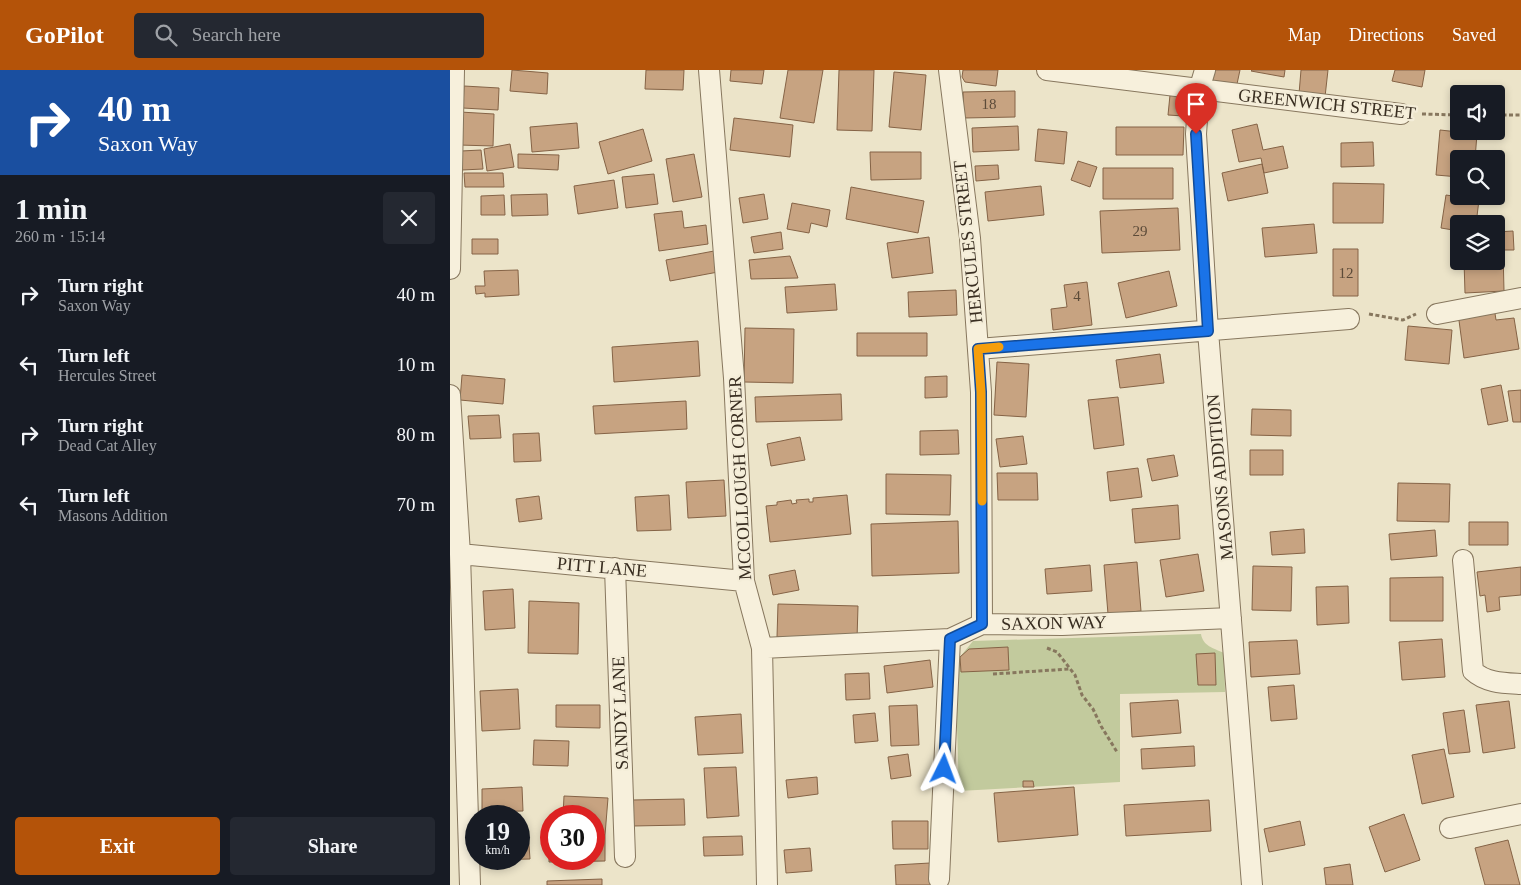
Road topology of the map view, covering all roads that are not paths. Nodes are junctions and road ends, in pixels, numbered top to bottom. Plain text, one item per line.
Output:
1 (454, 70) edge
2 (709, 70) edge
3 (949, 70) edge
4 (1047, 70) edge
5 (1205, 70) edge
6 (1199, 90) junction
7 (1402, 114) road end
8 (450, 269) edge
9 (1521, 298) edge
10 (1437, 314) road end
11 (1349, 319) road end
12 (1208, 331) junction
13 (978, 349) junction
14 (450, 395) edge
15 (460, 554) junction
16 (1463, 560) dead end
17 (615, 568) junction
18 (744, 581) junction
19 (1231, 618) junction
20 (982, 624) junction
21 (950, 639) junction
22 (762, 648) junction
23 (1521, 684) edge
24 (1521, 814) edge
25 (1450, 828) dead end
26 (625, 857) dead end
27 (939, 879) dead end
28 (470, 884) edge
29 (767, 885) edge
30 (1252, 885) edge

1 - 8 street
2 - 18 street, MCCOLLOUGH CORNER
3 - 13 street, HERCULES STREET
4 - 6 street, GREENWICH STREET
5 - 6 street, MASONS ADDITION
6 - 7 street, GREENWICH STREET
6 - 12 street, MASONS ADDITION
9 - 10 street
11 - 12 street
12 - 13 street
12 - 19 street, MASONS ADDITION
13 - 20 street, HERCULES STREET
14 - 15 street
15 - 17 street, PITT LANE
15 - 28 street
16 - 23 street
17 - 18 street, PITT LANE
17 - 26 street, SANDY LANE
18 - 22 street, MCCOLLOUGH CORNER
19 - 20 street, SAXON WAY
19 - 30 street, MASONS ADDITION
20 - 21 street, SAXON WAY
21 - 22 street, SAXON WAY
21 - 27 street
22 - 29 street, MCCOLLOUGH CORNER
24 - 25 street

